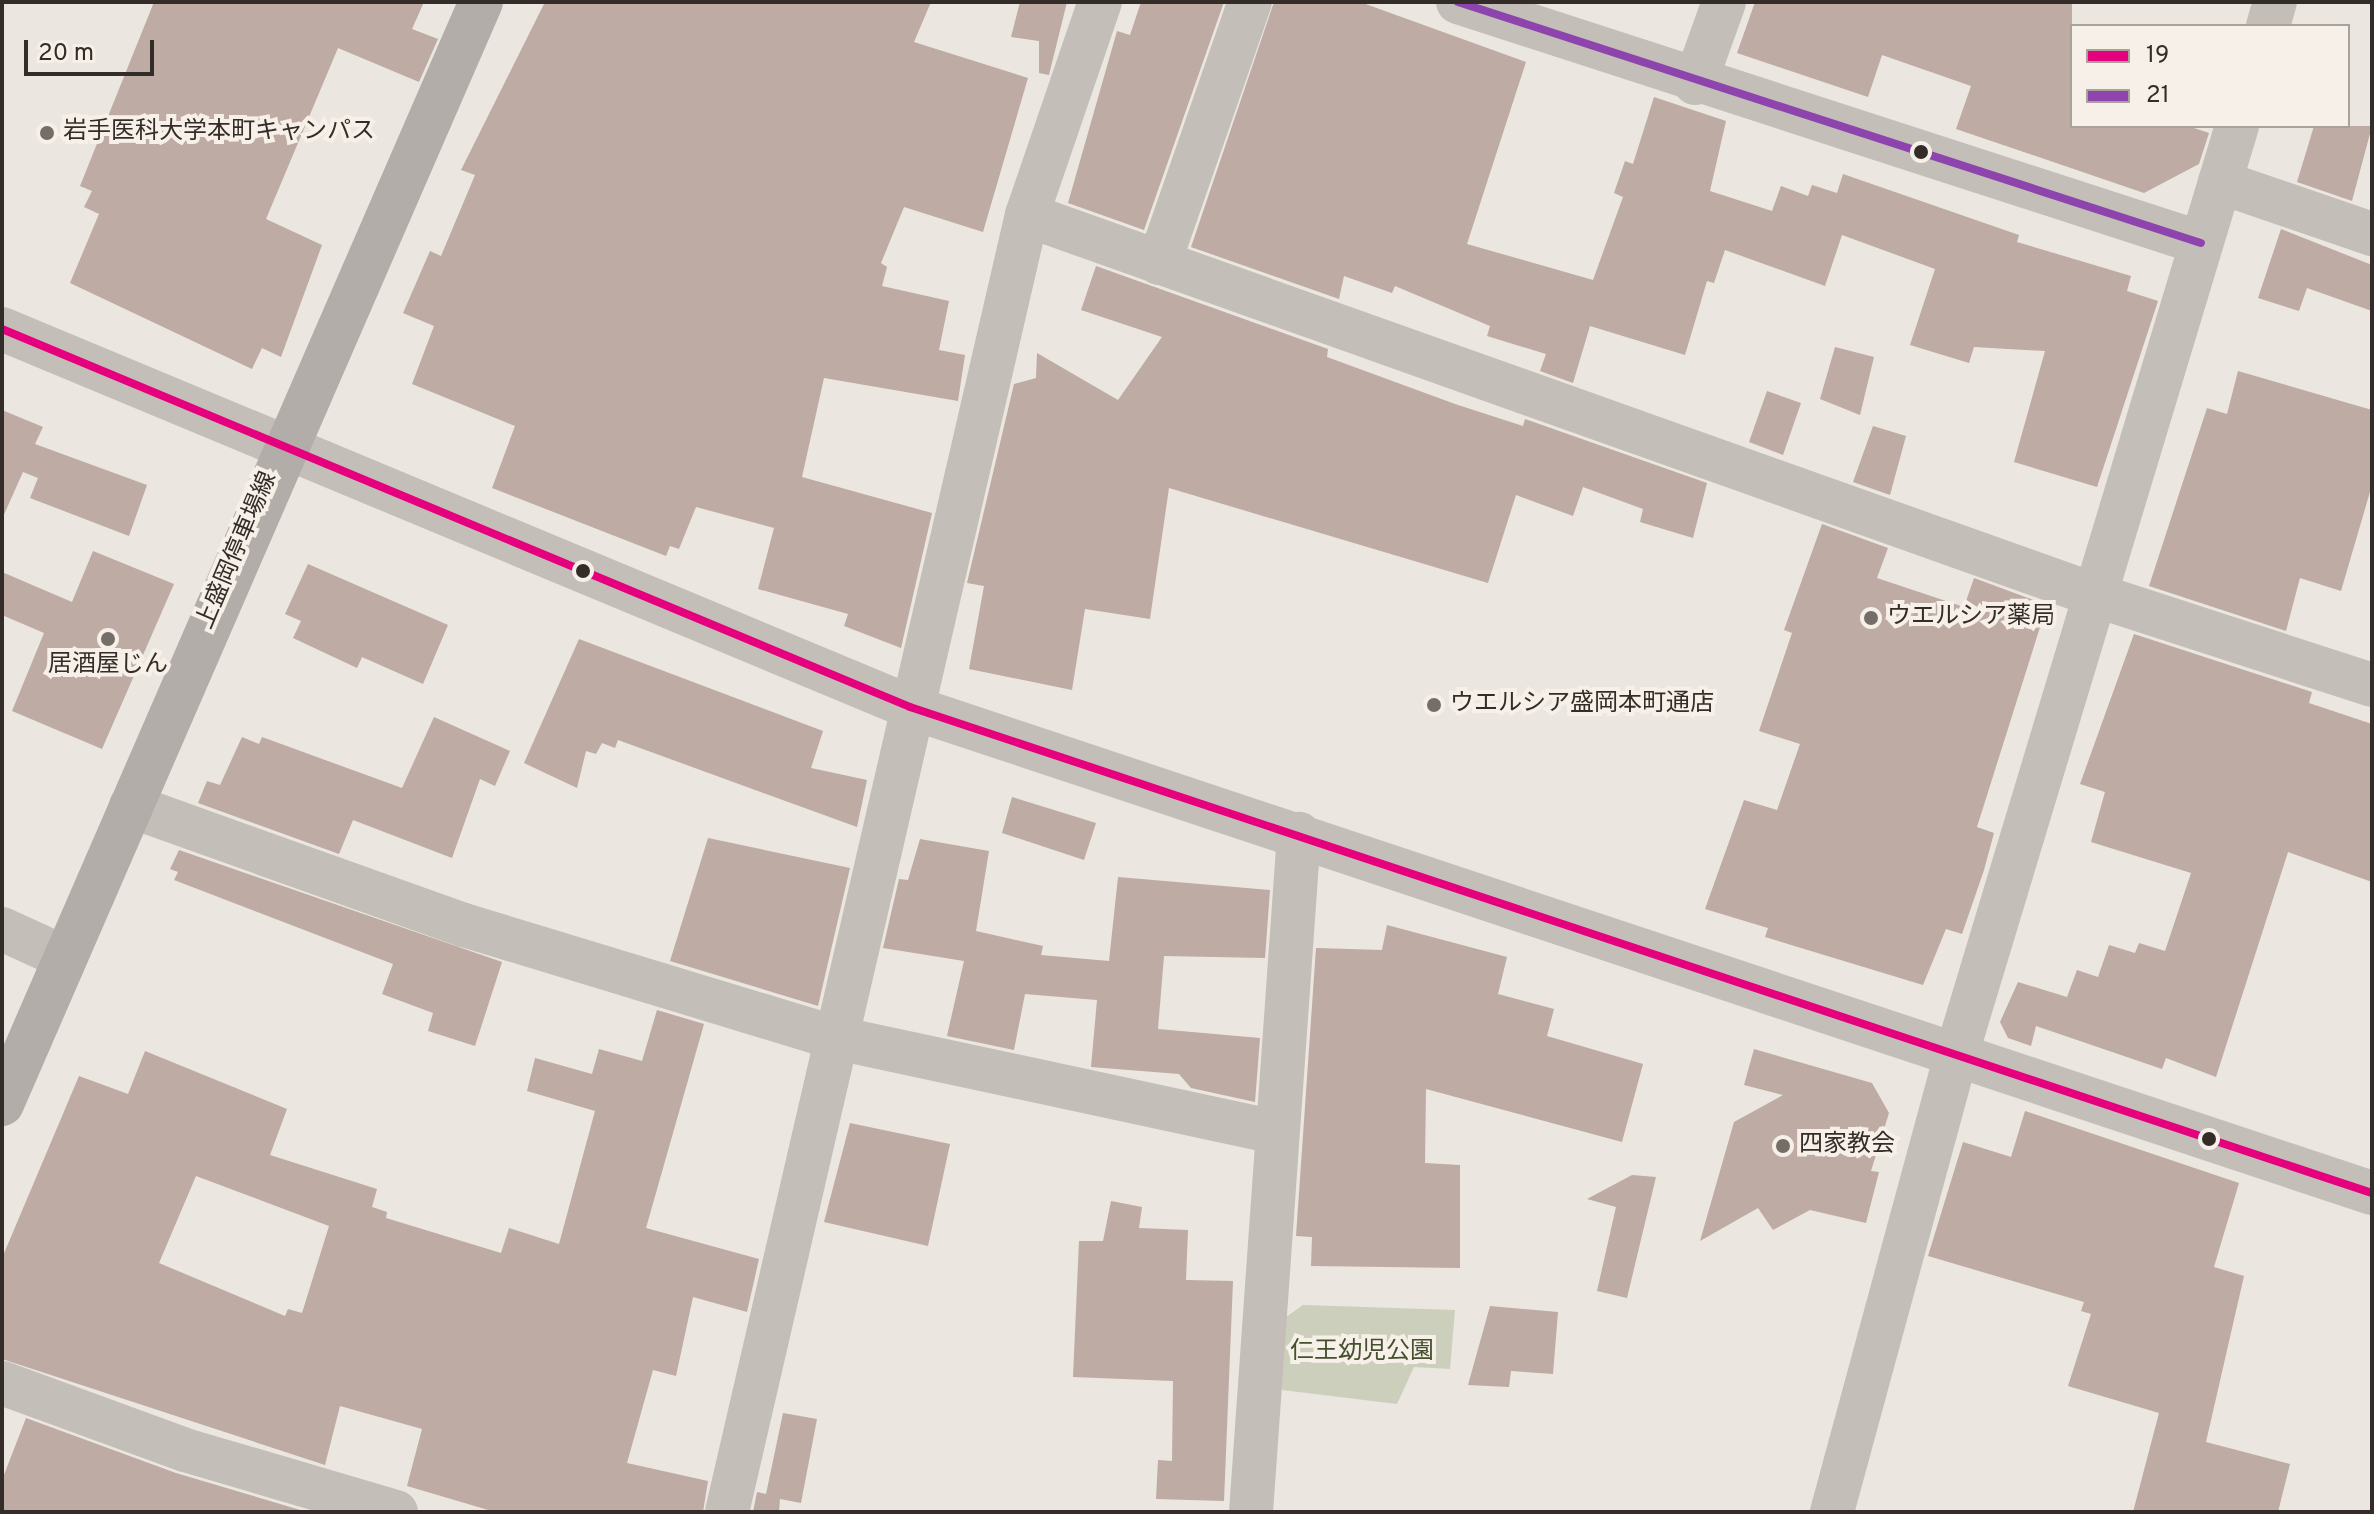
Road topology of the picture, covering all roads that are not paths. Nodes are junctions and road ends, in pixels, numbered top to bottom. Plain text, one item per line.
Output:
1 (481, 2) edge
2 (1100, 2) edge
3 (1250, 2) edge
4 (1724, 2) edge
5 (2275, 2) edge
6 (1485, 6) edge
7 (2269, 24) edge
8 (1695, 83) junction
9 (2236, 128) edge
10 (2220, 182) junction
11 (1027, 215) junction
12 (2372, 234) edge
13 (2201, 243) junction
14 (1159, 263) junction
15 (2, 329) edge
16 (280, 450) junction
17 (2095, 595) junction
18 (2372, 685) edge
19 (910, 707) junction
20 (131, 806) junction
21 (1299, 834) junction
22 (2, 929) edge
23 (65, 958) junction
24 (837, 1038) junction
25 (1956, 1056) junction
26 (2, 1104) edge
27 (1275, 1132) junction
28 (2372, 1193) edge
29 (2, 1383) edge
30 (339, 1504) edge
31 (396, 1512) edge
32 (727, 1512) edge
33 (1251, 1512) edge
34 (1832, 1512) edge

1 - 16 main road, 上盛岡停車場線
2 - 11 street
3 - 14 street
4 - 8 street
5 - 7 street
6 - 8 street
8 - 13 street
9 - 10 street
10 - 12 street
10 - 13 street
11 - 14 street
11 - 19 street
13 - 17 street
14 - 17 street
15 - 16 street
16 - 19 street
16 - 20 main road, 上盛岡停車場線
17 - 18 street
17 - 25 street
19 - 21 street
19 - 24 street
20 - 23 main road, 上盛岡停車場線
20 - 24 street
21 - 25 street
21 - 27 street
22 - 23 street
23 - 26 main road, 上盛岡停車場線
24 - 27 street
24 - 32 street
25 - 28 street
25 - 34 street
27 - 33 street
29 - 30 street
30 - 31 street

